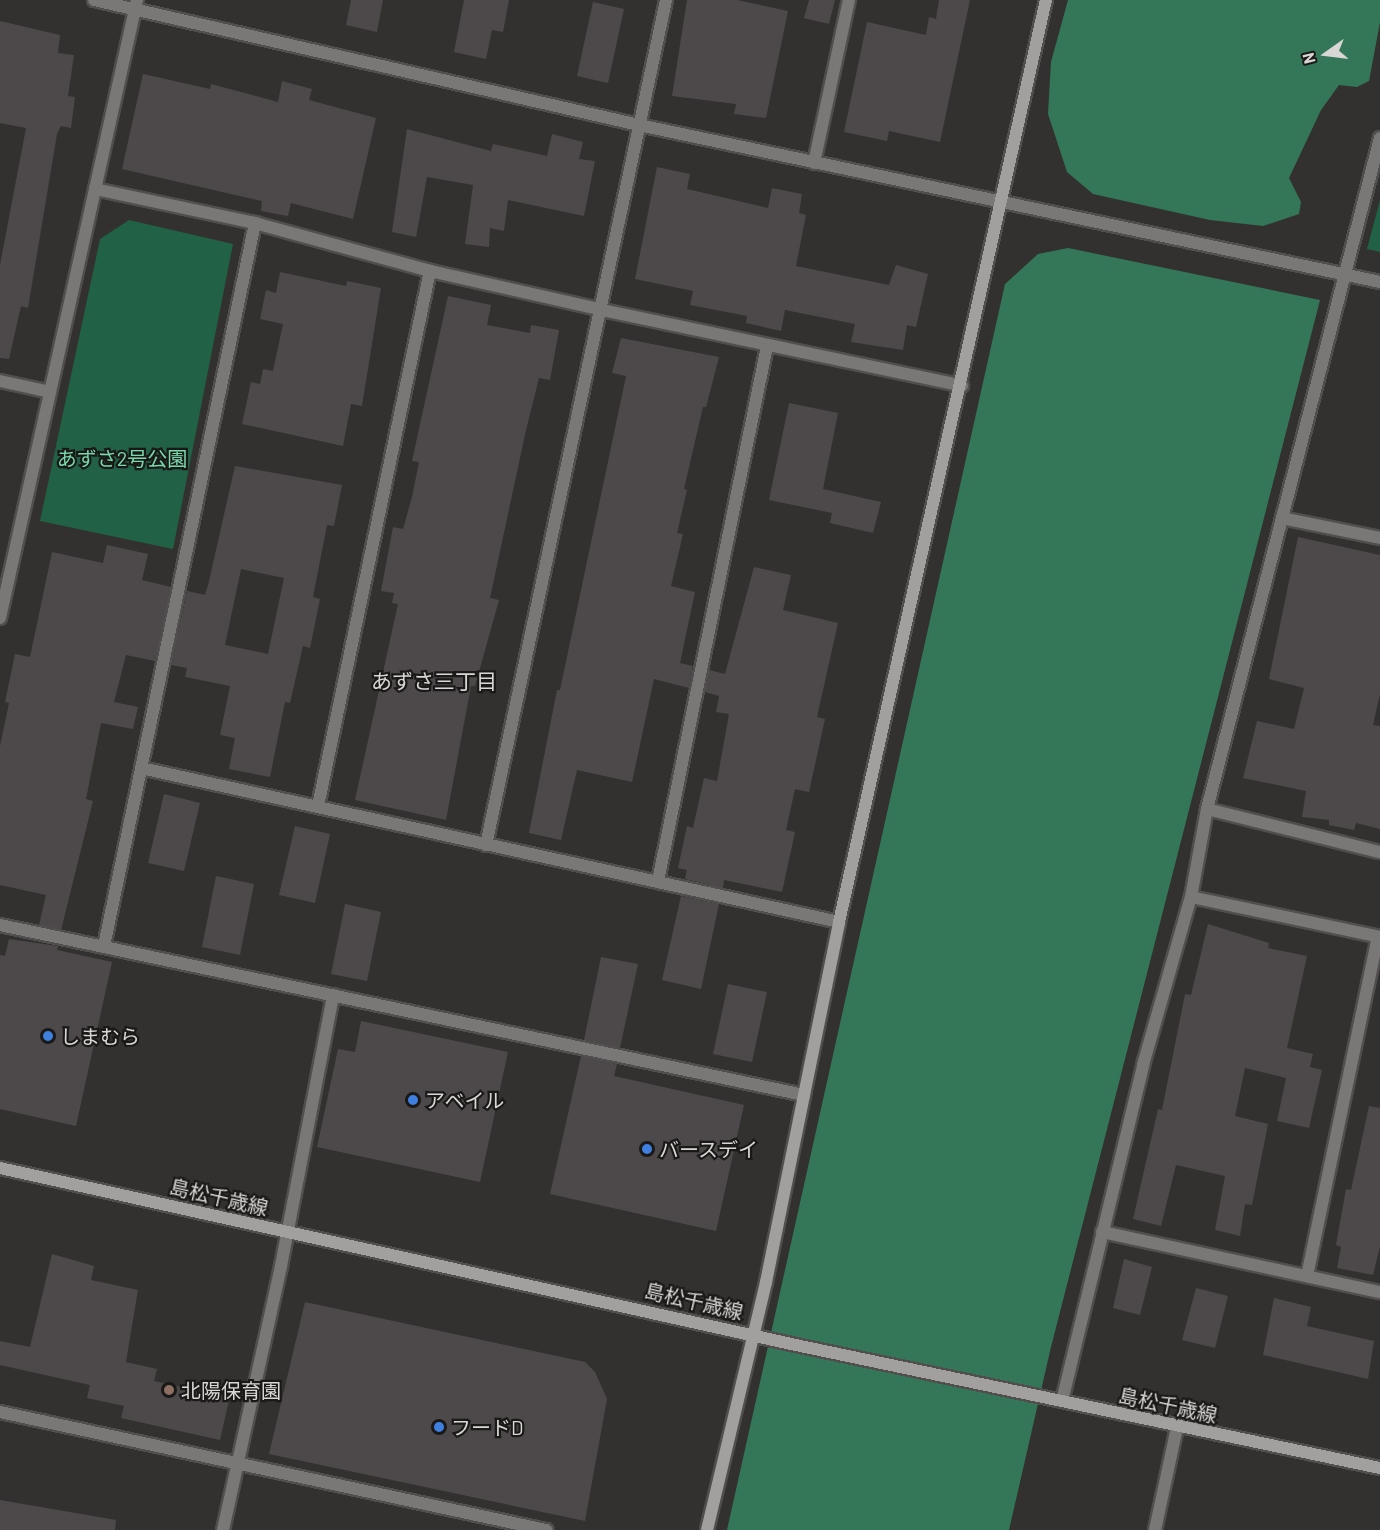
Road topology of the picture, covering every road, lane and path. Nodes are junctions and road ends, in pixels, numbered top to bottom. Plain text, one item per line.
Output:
1 (94, 0) edge
2 (666, 0) edge
3 (849, 0) edge
4 (1046, 0) edge
5 (136, 5) edge
6 (639, 125) junction
7 (1380, 138) edge
8 (814, 164) junction
9 (95, 189) junction
10 (1001, 204) junction
11 (255, 223) junction
12 (430, 271) junction
13 (1345, 276) junction
14 (1380, 282) edge
15 (598, 309) junction
16 (767, 346) junction
17 (0, 381) edge
18 (962, 386) junction
19 (50, 392) junction
20 (1282, 518) junction
21 (1380, 538) edge
22 (0, 618) edge
23 (141, 768) junction
24 (318, 806) junction
25 (1207, 809) junction
26 (486, 845) junction
27 (1380, 852) edge
28 (658, 880) junction
29 (1191, 897) junction
30 (839, 922) junction
31 (0, 925) edge
32 (1379, 937) edge
33 (104, 946) junction
34 (333, 995) junction
35 (804, 1095) junction
36 (0, 1168) edge
37 (1102, 1232) junction
38 (288, 1233) junction
39 (1306, 1276) junction
40 (1380, 1292) edge
41 (753, 1335) junction
42 (1062, 1401) junction
43 (0, 1412) edge
44 (1177, 1427) junction
45 (238, 1464) junction
46 (1380, 1468) edge
47 (223, 1530) edge
48 (546, 1530) edge
49 (707, 1530) edge
50 (1155, 1530) edge

1 - 5 street
2 - 6 street
3 - 8 street
4 - 10 street
5 - 6 street
5 - 9 street
6 - 8 street
6 - 15 street
7 - 13 street
8 - 10 street
9 - 11 street
9 - 19 street
10 - 13 street
10 - 18 street
11 - 12 street
11 - 23 street
12 - 15 street
12 - 24 street
13 - 14 street
13 - 20 street
15 - 16 street
15 - 26 street
16 - 18 street
16 - 28 street
17 - 19 street
18 - 30 street
19 - 22 street
20 - 21 street
20 - 25 street
23 - 24 street
23 - 33 street
24 - 26 street
25 - 27 street
25 - 29 street
26 - 28 street
28 - 30 street
29 - 32 street
29 - 37 street
30 - 35 street
31 - 33 street
32 - 39 street
33 - 34 street
34 - 35 street
34 - 38 street
35 - 41 street
36 - 38 street, 島松千歳線
37 - 39 street
37 - 42 street
38 - 41 street, 島松千歳線
38 - 45 street
39 - 40 street
41 - 42 street, 島松千歳線
41 - 49 street
42 - 44 street, 島松千歳線
43 - 45 street
44 - 46 street, 島松千歳線
44 - 50 street
45 - 47 street
45 - 48 street

